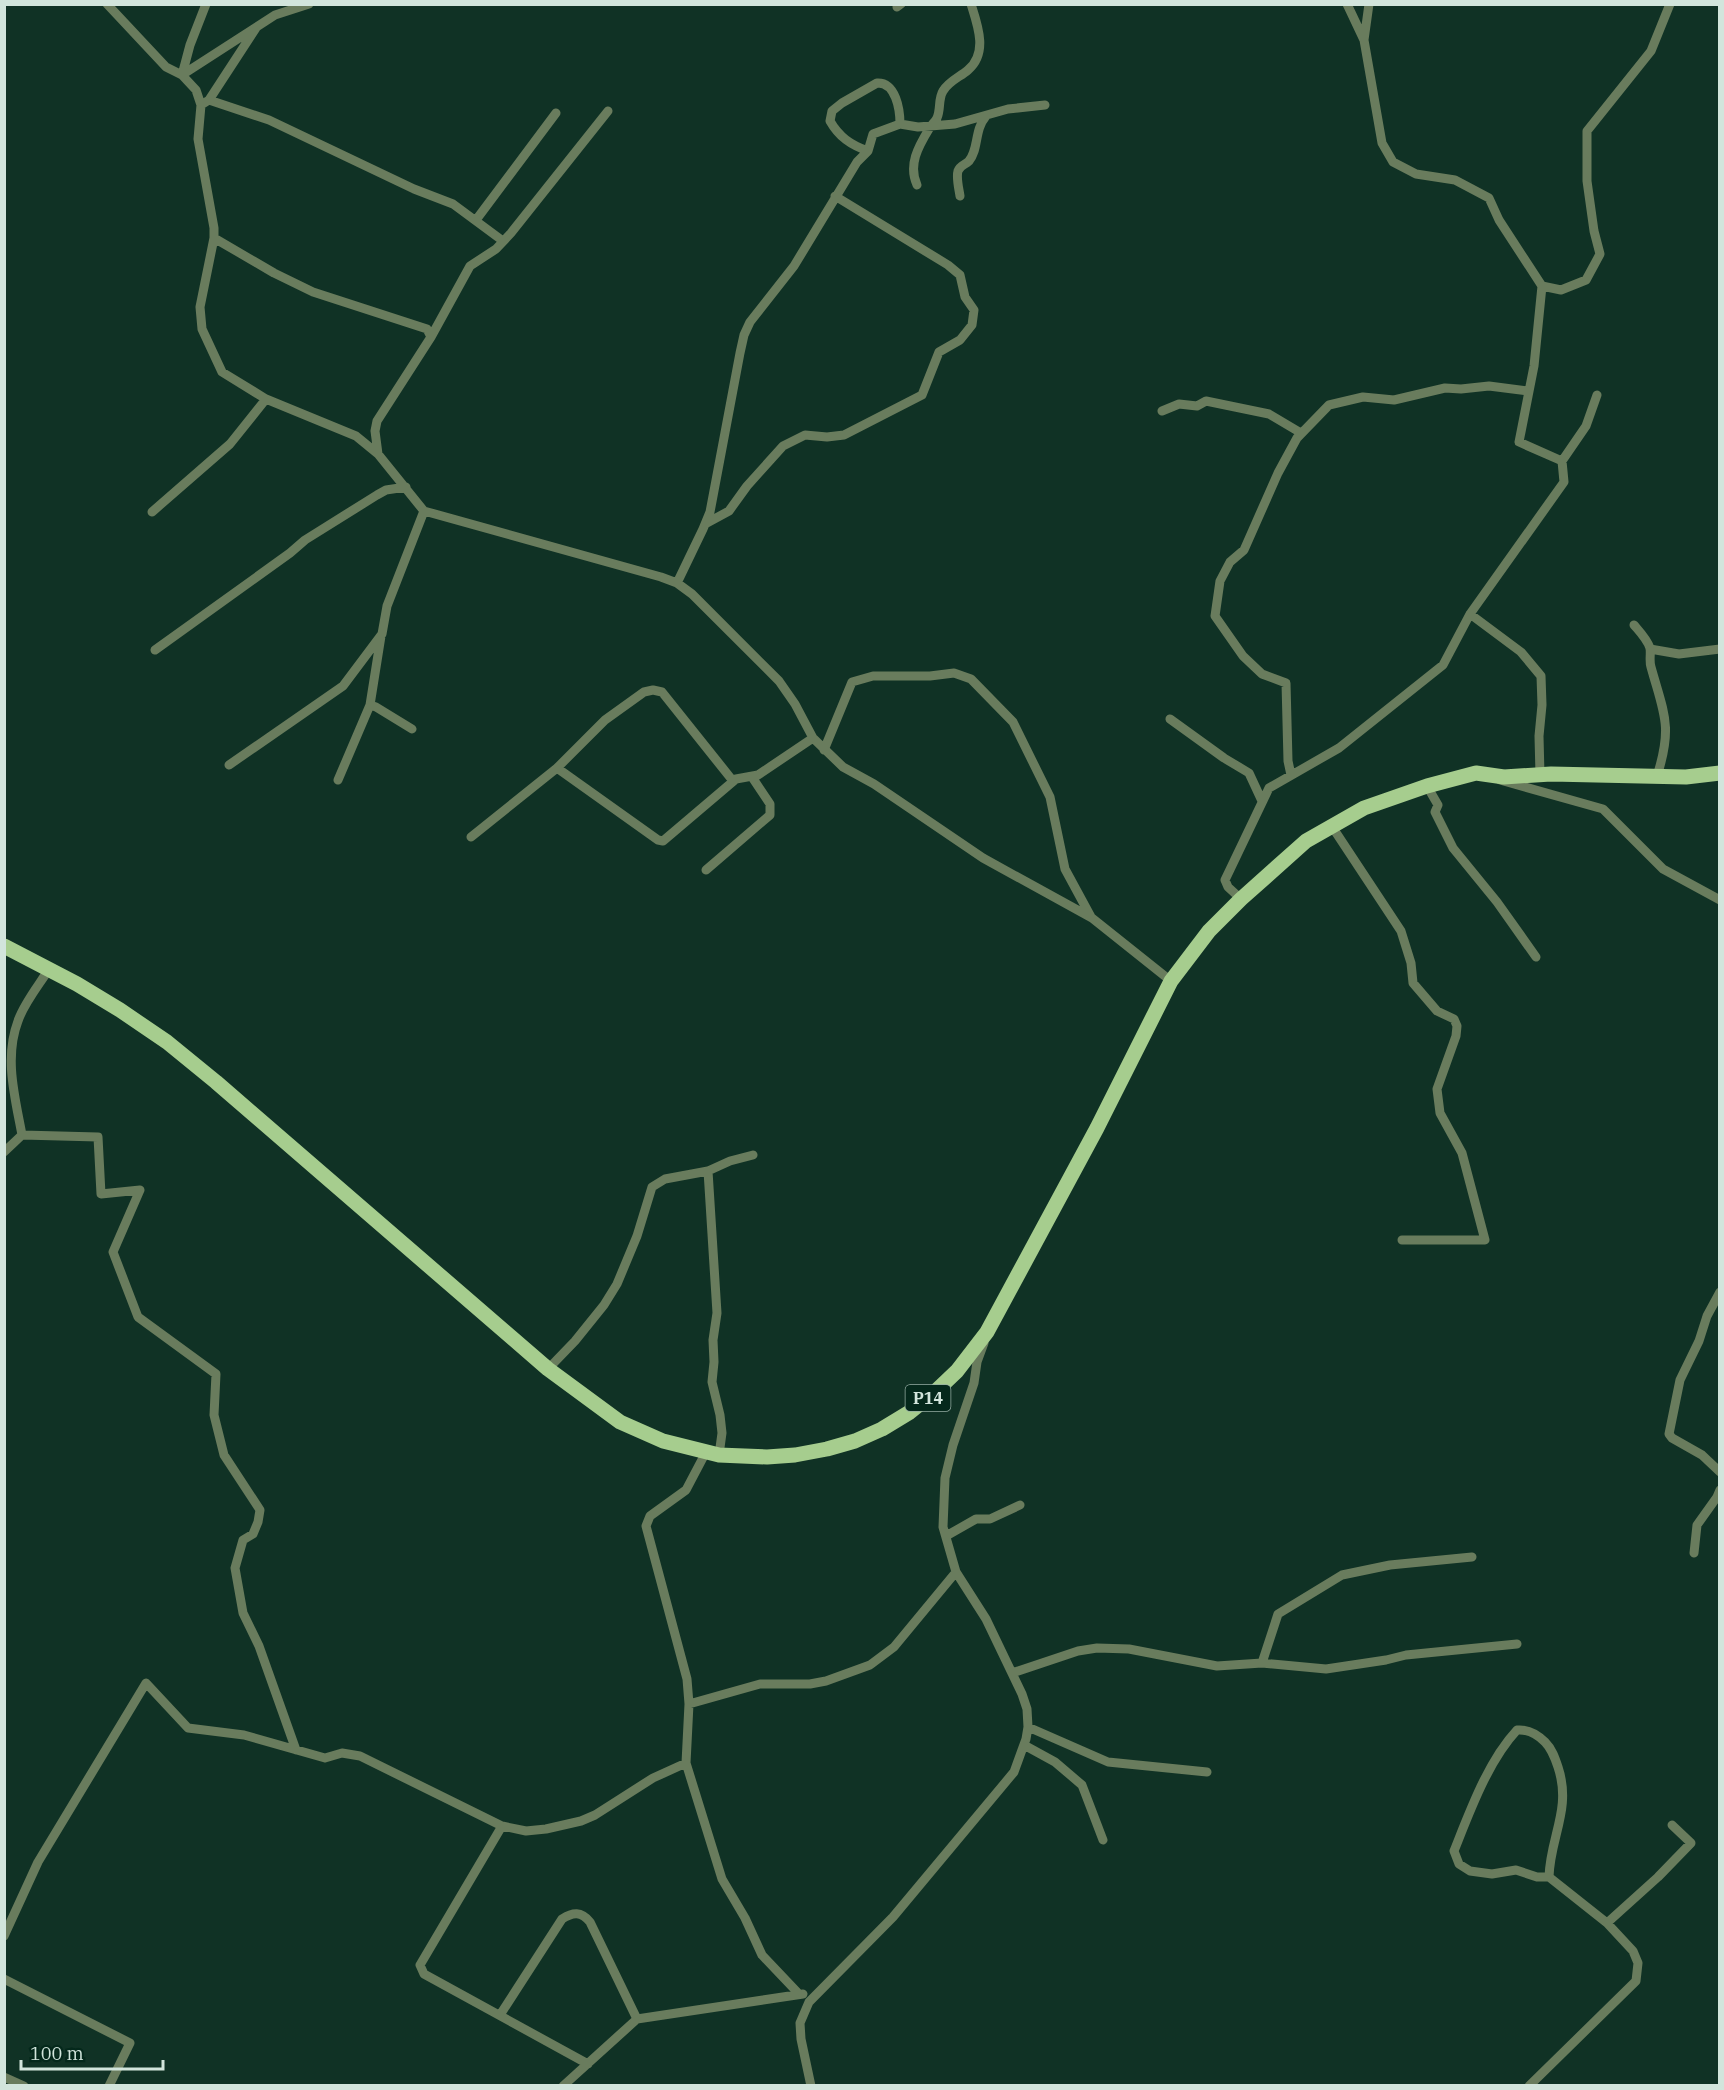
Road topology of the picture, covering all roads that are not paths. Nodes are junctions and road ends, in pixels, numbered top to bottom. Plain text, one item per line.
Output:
1 (106, 4) edge
2 (206, 4) edge
3 (309, 4) edge
4 (971, 4) edge
5 (1347, 4) edge
6 (1369, 4) edge
7 (1670, 4) edge
8 (257, 26) junction
9 (1364, 40) junction
10 (182, 75) junction
11 (205, 102) junction
12 (1045, 105) dead end
13 (608, 111) dead end
14 (556, 113) dead end
15 (986, 116) junction
16 (900, 124) junction
17 (931, 126) junction
18 (868, 151) junction
19 (917, 185) dead end
20 (836, 196) junction
21 (960, 196) dead end
22 (476, 220) junction
23 (214, 238) junction
24 (503, 241) junction
25 (1542, 286) junction
26 (431, 337) junction
27 (1528, 391) junction
28 (1597, 394) dead end
29 (266, 399) junction
30 (1162, 411) dead end
31 (1301, 433) junction
32 (378, 454) junction
33 (1562, 461) junction
34 (406, 487) junction
35 (424, 511) junction
36 (152, 512) dead end
37 (705, 524) junction
38 (676, 583) junction
39 (1470, 614) junction
40 (1634, 625) dead end
41 (382, 634) junction
42 (1650, 649) junction
43 (1719, 649) edge
44 (155, 650) dead end
45 (370, 705) junction
46 (1170, 719) dead end
47 (412, 729) dead end
48 (813, 738) junction
49 (824, 750) junction
50 (229, 765) dead end
51 (557, 768) junction
52 (1476, 773) junction
53 (1719, 773) edge
54 (1291, 775) junction
55 (1540, 775) junction
56 (1657, 776) junction
57 (752, 777) junction
58 (338, 780) dead end
59 (733, 781) junction
60 (1427, 786) junction
61 (1262, 801) junction
62 (1331, 825) junction
63 (471, 837) dead end
64 (706, 870) dead end
65 (1241, 898) junction
66 (1719, 900) edge
67 (1092, 918) junction
68 (4, 946) edge
69 (1536, 957) dead end
70 (49, 969) junction
71 (1171, 981) junction
72 (22, 1135) junction
73 (4, 1152) edge
74 (753, 1155) dead end
75 (708, 1171) junction
76 (1402, 1240) dead end
77 (1719, 1292) edge
78 (987, 1332) junction
79 (548, 1369) junction
80 (712, 1454) junction
81 (1719, 1472) edge
82 (1719, 1490) edge
83 (1020, 1505) dead end
84 (946, 1536) junction
85 (1694, 1553) dead end
86 (1472, 1557) dead end
87 (956, 1572) junction
88 (1517, 1644) dead end
89 (1262, 1663) junction
90 (1012, 1672) junction
91 (689, 1704) junction
92 (1028, 1727) junction
93 (1024, 1745) junction
94 (296, 1750) junction
95 (686, 1763) junction
96 (1206, 1772) dead end
97 (1672, 1825) dead end
98 (502, 1826) junction
99 (1103, 1840) dead end
100 (1549, 1878) junction
101 (1607, 1923) junction
102 (4, 1936) edge
103 (4, 1979) edge
104 (817, 1992) junction
105 (799, 1994) junction
106 (500, 2015) junction
107 (637, 2019) junction
108 (588, 2064) junction
109 (4, 2077) edge
110 (24, 2085) edge
111 (109, 2085) edge
112 (563, 2085) edge
113 (811, 2085) edge
114 (1529, 2085) edge

1 - 10 street
2 - 10 street
3 - 8 street
4 - 17 street
5 - 9 street
6 - 9 street
7 - 25 street
8 - 10 street
8 - 11 street
9 - 25 street
10 - 11 street
11 - 22 street
11 - 23 street
12 - 15 street
13 - 24 street
14 - 22 street
15 - 17 street
15 - 21 street
16 - 17 street
16 - 18 street
16 - 18 street
17 - 19 street
18 - 20 street
20 - 37 street
20 - 37 street
22 - 24 street
23 - 26 street
23 - 29 street
24 - 26 street
25 - 27 street
26 - 32 street
27 - 31 street
27 - 33 street
28 - 33 street
29 - 32 street
29 - 36 street
30 - 31 street
31 - 54 street
32 - 34 street
33 - 39 street
34 - 35 street
34 - 44 street
35 - 38 street
35 - 41 street
37 - 38 street
38 - 48 street
39 - 54 street
39 - 55 street
40 - 42 street
41 - 45 street
41 - 50 street
42 - 43 street
42 - 56 street
45 - 47 street
45 - 58 street
46 - 61 street
48 - 49 street
48 - 57 street
49 - 67 street
49 - 67 street
51 - 59 street
51 - 59 street
51 - 63 street
52 - 55 main road, P14
52 - 60 main road, P14
52 - 66 street
53 - 56 main road, P14
54 - 61 street
55 - 56 main road, P14
57 - 59 street
57 - 64 street
60 - 62 main road, P14
60 - 69 street
61 - 65 street
62 - 65 main road, P14
62 - 76 street
65 - 71 main road, P14
67 - 71 street
68 - 70 main road, P14
70 - 72 street
70 - 79 main road, P14
71 - 78 main road, P14
72 - 73 street
72 - 94 street
74 - 75 street
75 - 79 street
75 - 80 street
77 - 81 street
78 - 80 main road, P14
78 - 84 street
79 - 80 main road, P14
80 - 91 street
82 - 85 street
83 - 84 street
84 - 87 street
86 - 89 street
87 - 90 street
87 - 91 street
88 - 89 street
89 - 90 street
90 - 92 street
91 - 95 street
92 - 93 street
92 - 96 street
93 - 99 street
93 - 104 street
94 - 98 street
94 - 102 street
95 - 98 street
95 - 105 street
97 - 101 street
98 - 106 street
100 - 100 street
100 - 101 street
101 - 114 street
103 - 111 street
104 - 105 street
104 - 113 street
105 - 107 street
106 - 107 street
106 - 108 street
107 - 108 street
108 - 112 street
109 - 110 street

